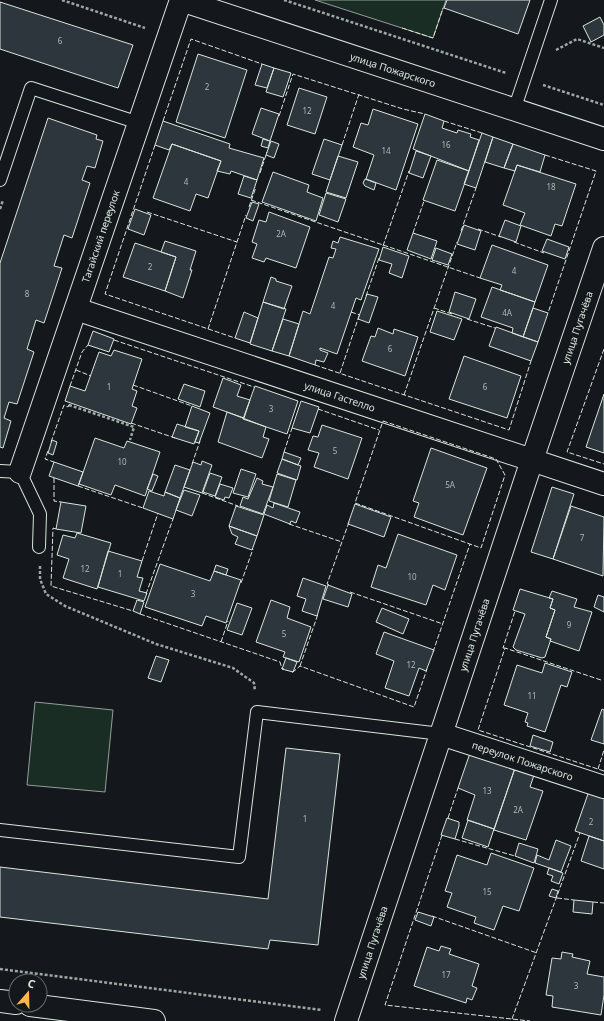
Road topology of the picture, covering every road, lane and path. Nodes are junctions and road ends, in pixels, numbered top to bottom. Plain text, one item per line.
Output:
1 (62, 0) edge
2 (181, 0) edge
3 (284, 0) edge
4 (551, 0) edge
5 (168, 36) junction
6 (604, 48) edge
7 (530, 63) junction
8 (525, 79) junction
9 (604, 105) edge
10 (514, 110) junction
11 (139, 123) junction
12 (604, 139) edge
13 (0, 180) edge
14 (5, 194) dead end
15 (0, 209) edge
16 (604, 248) edge
17 (76, 309) junction
18 (46, 397) junction
19 (130, 440) dead end
20 (532, 460) junction
21 (10, 472) edge
22 (604, 484) edge
23 (39, 547) joint
24 (257, 712) junction
25 (441, 734) junction
26 (604, 787) edge
27 (0, 830) edge
28 (0, 969) edge
29 (48, 1007) edge
30 (347, 1017) edge
31 (154, 1021) edge

1 - 5 path
2 - 5 street, Тагайский переулок
2 - 10 street, улица Пожарского
3 - 8 path
4 - 7 lane
5 - 11 street, Тагайский переулок
6 - 7 path
7 - 8 lane
8 - 9 path
8 - 10 lane
10 - 12 street, улица Пожарского
11 - 13 lane
11 - 17 street, Тагайский переулок
14 - 15 path
16 - 20 street, улица Пугачёва
17 - 18 street, Тагайский переулок
17 - 20 street, улица Гастелло
18 - 19 path
18 - 21 street, Тагайский переулок
20 - 22 street, улица Гастелло
20 - 25 street, улица Пугачёва
21 - 23 lane
23 - 24 path
24 - 25 lane
24 - 27 lane
25 - 26 street, переулок Пожарского
25 - 30 street, улица Пугачёва
28 - 30 path
29 - 31 street

